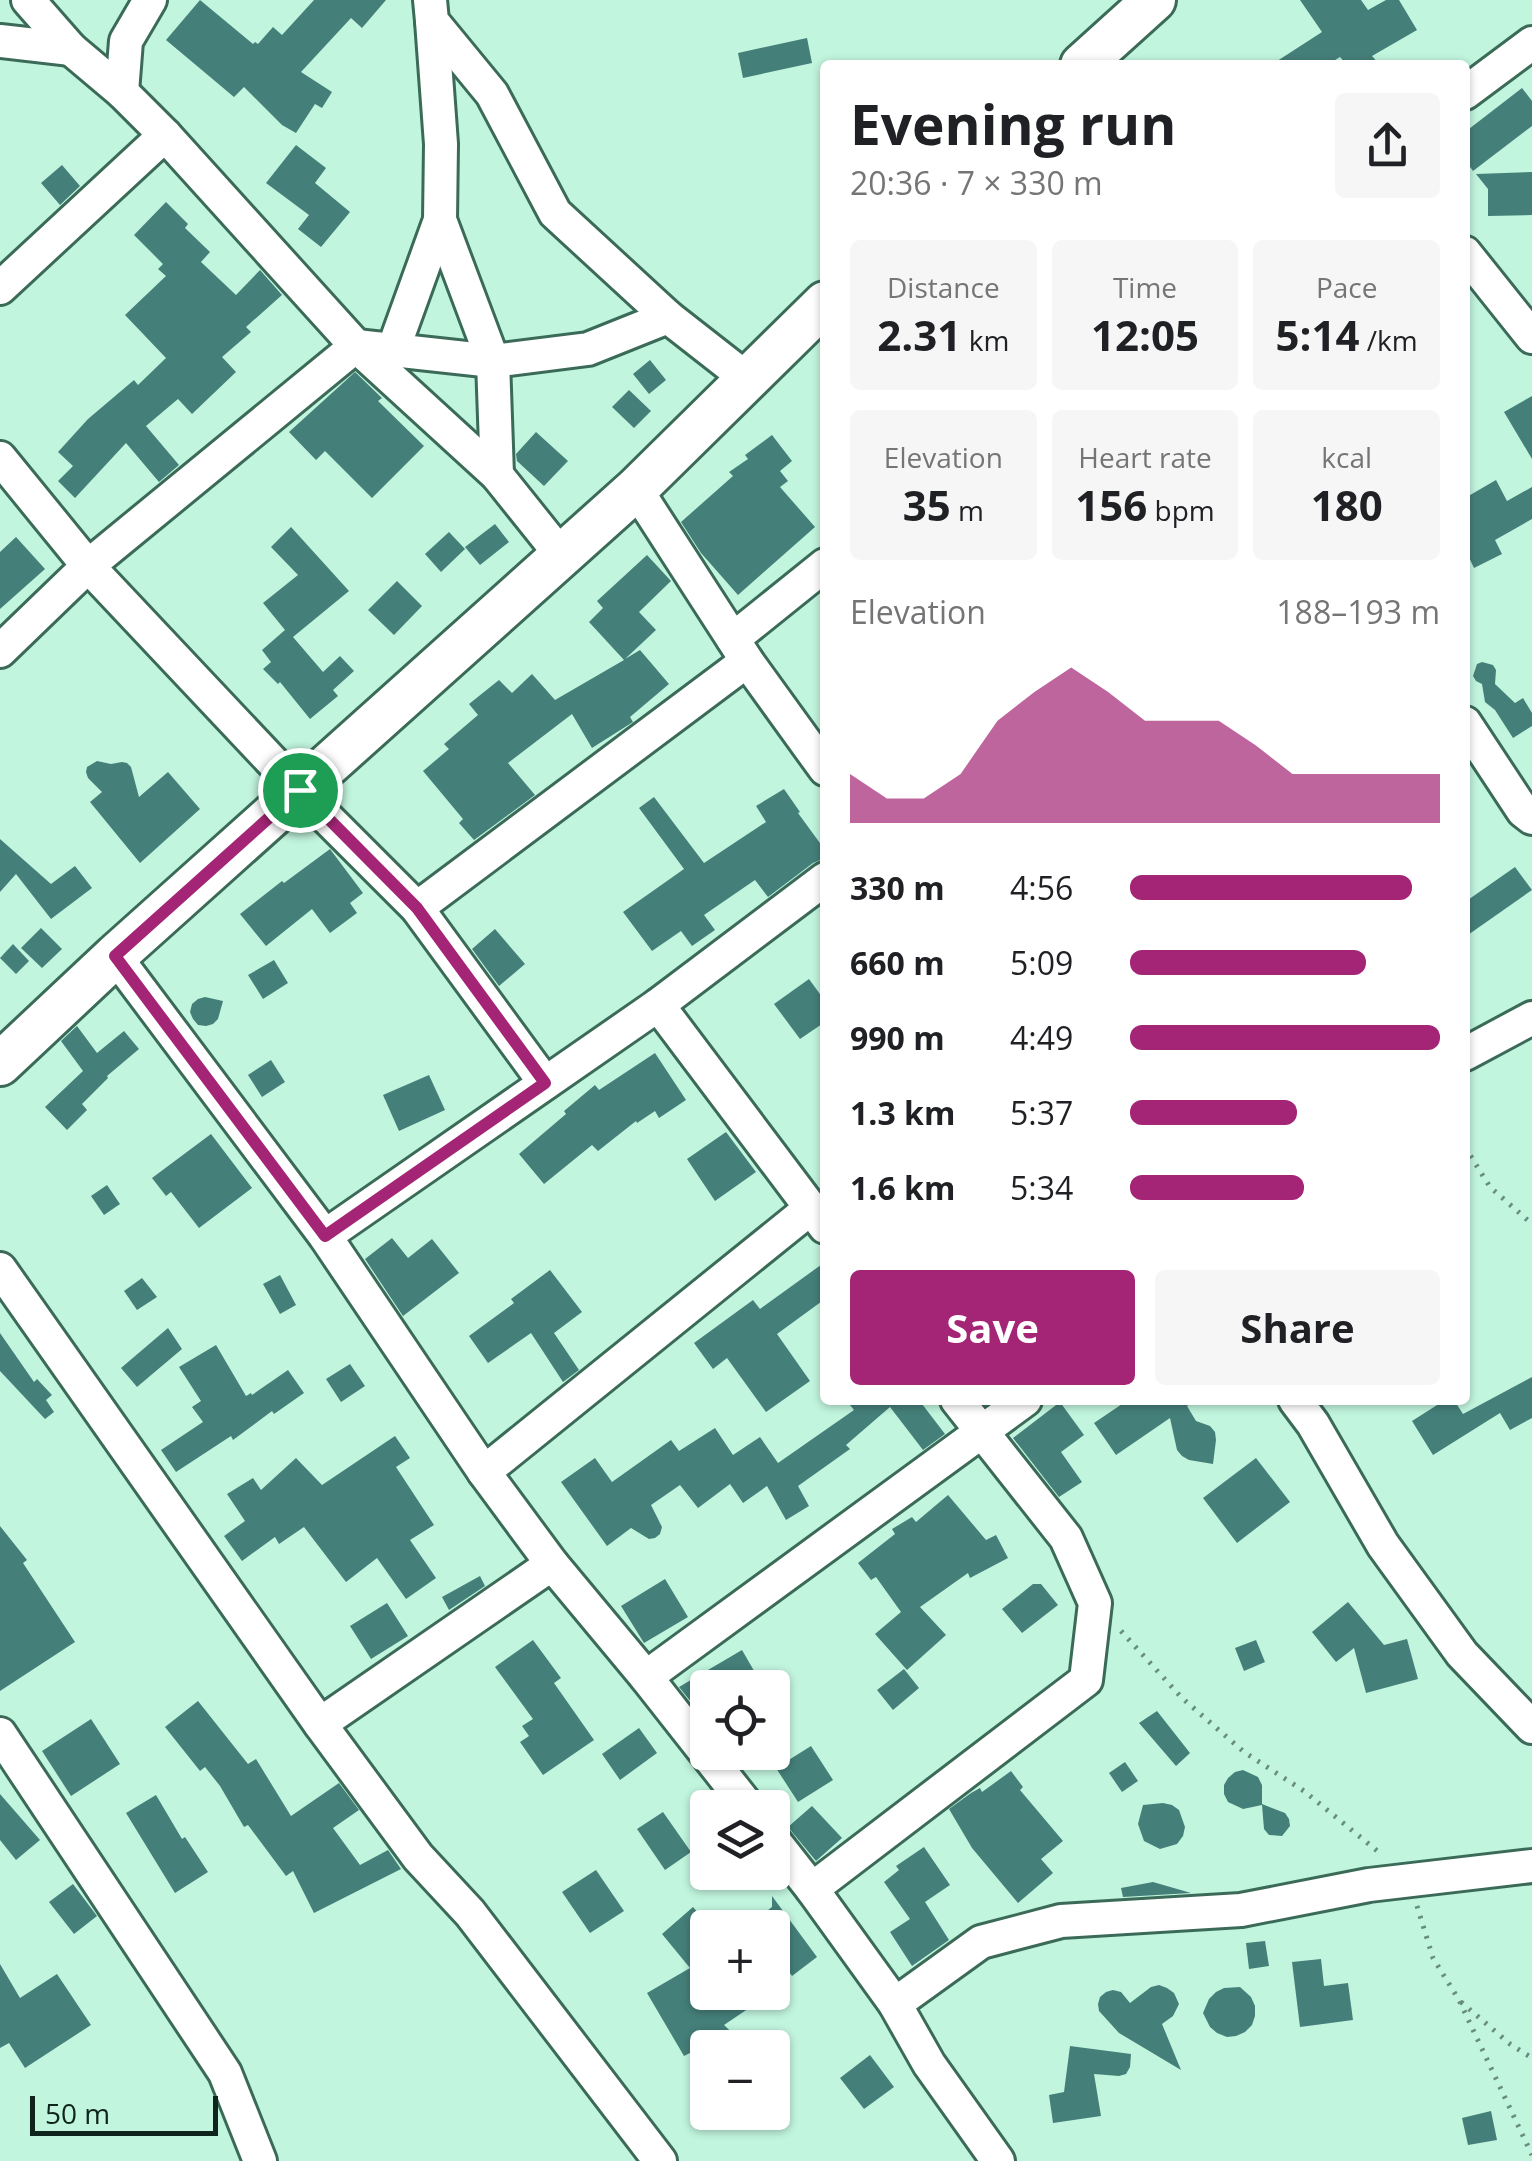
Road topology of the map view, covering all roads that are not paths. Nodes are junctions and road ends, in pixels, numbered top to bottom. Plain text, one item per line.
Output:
1 (28, 0) edge
2 (150, 0) edge
3 (1154, 0) edge
4 (431, 10) edge
5 (0, 41) edge
6 (1532, 43) edge
7 (72, 49) junction
8 (1088, 60) edge
9 (1470, 89) edge
10 (122, 92) junction
11 (165, 135) junction
12 (440, 220) junction
13 (1470, 259) edge
14 (0, 288) edge
15 (820, 308) edge
16 (668, 318) junction
17 (1532, 337) edge
18 (356, 346) junction
19 (393, 350) junction
20 (492, 360) junction
21 (746, 378) junction
22 (0, 458) edge
23 (498, 475) junction
24 (636, 489) junction
25 (562, 555) junction
26 (88, 566) junction
27 (820, 570) edge
28 (740, 650) junction
29 (0, 651) edge
30 (1470, 733) edge
31 (820, 761) edge
32 (300, 790) junction
33 (1532, 818) edge
34 (820, 883) edge
35 (417, 908) junction
36 (115, 956) junction
37 (658, 1005) junction
38 (1532, 1018) edge
39 (1470, 1051) edge
40 (0, 1064) edge
41 (545, 1083) junction
42 (818, 1218) edge
43 (325, 1236) junction
44 (0, 1269) edge
45 (960, 1405) edge
46 (1018, 1405) edge
47 (1300, 1405) edge
48 (981, 1432) junction
49 (484, 1472) junction
50 (552, 1564) junction
51 (646, 1676) junction
52 (320, 1724) junction
53 (1532, 1727) edge
54 (0, 1734) edge
55 (734, 1790) edge
56 (790, 1861) edge
57 (1532, 1866) edge
58 (812, 1889) junction
59 (894, 2004) junction
60 (260, 2161) edge
61 (660, 2161) edge
62 (998, 2161) edge

1 - 7 street
2 - 10 street
3 - 8 main road
4 - 12 street
4 - 16 street
5 - 7 street
6 - 9 street
7 - 10 street
10 - 11 street
11 - 14 street
11 - 18 street
12 - 19 street
12 - 20 street
13 - 17 street
15 - 21 main road
16 - 20 street
16 - 21 street
18 - 19 street
18 - 23 street
18 - 26 street
19 - 20 street
20 - 23 street
21 - 24 main road
22 - 26 street
23 - 25 street
24 - 25 main road
24 - 28 street
25 - 32 main road
26 - 29 street
26 - 32 street
27 - 28 street
28 - 31 street
28 - 35 street
30 - 33 street
32 - 35 street
32 - 36 main road
34 - 37 street
35 - 41 street
36 - 40 main road
36 - 43 street
37 - 41 street
37 - 42 street
38 - 39 street
41 - 43 street
42 - 49 street
43 - 49 street
44 - 52 street
45 - 48 street
46 - 48 street
47 - 53 street
48 - 51 street
48 - 58 street
49 - 50 street
50 - 51 street
50 - 52 street
51 - 55 street
52 - 61 street
54 - 60 street
56 - 58 street
57 - 59 street
58 - 59 street
59 - 62 street

